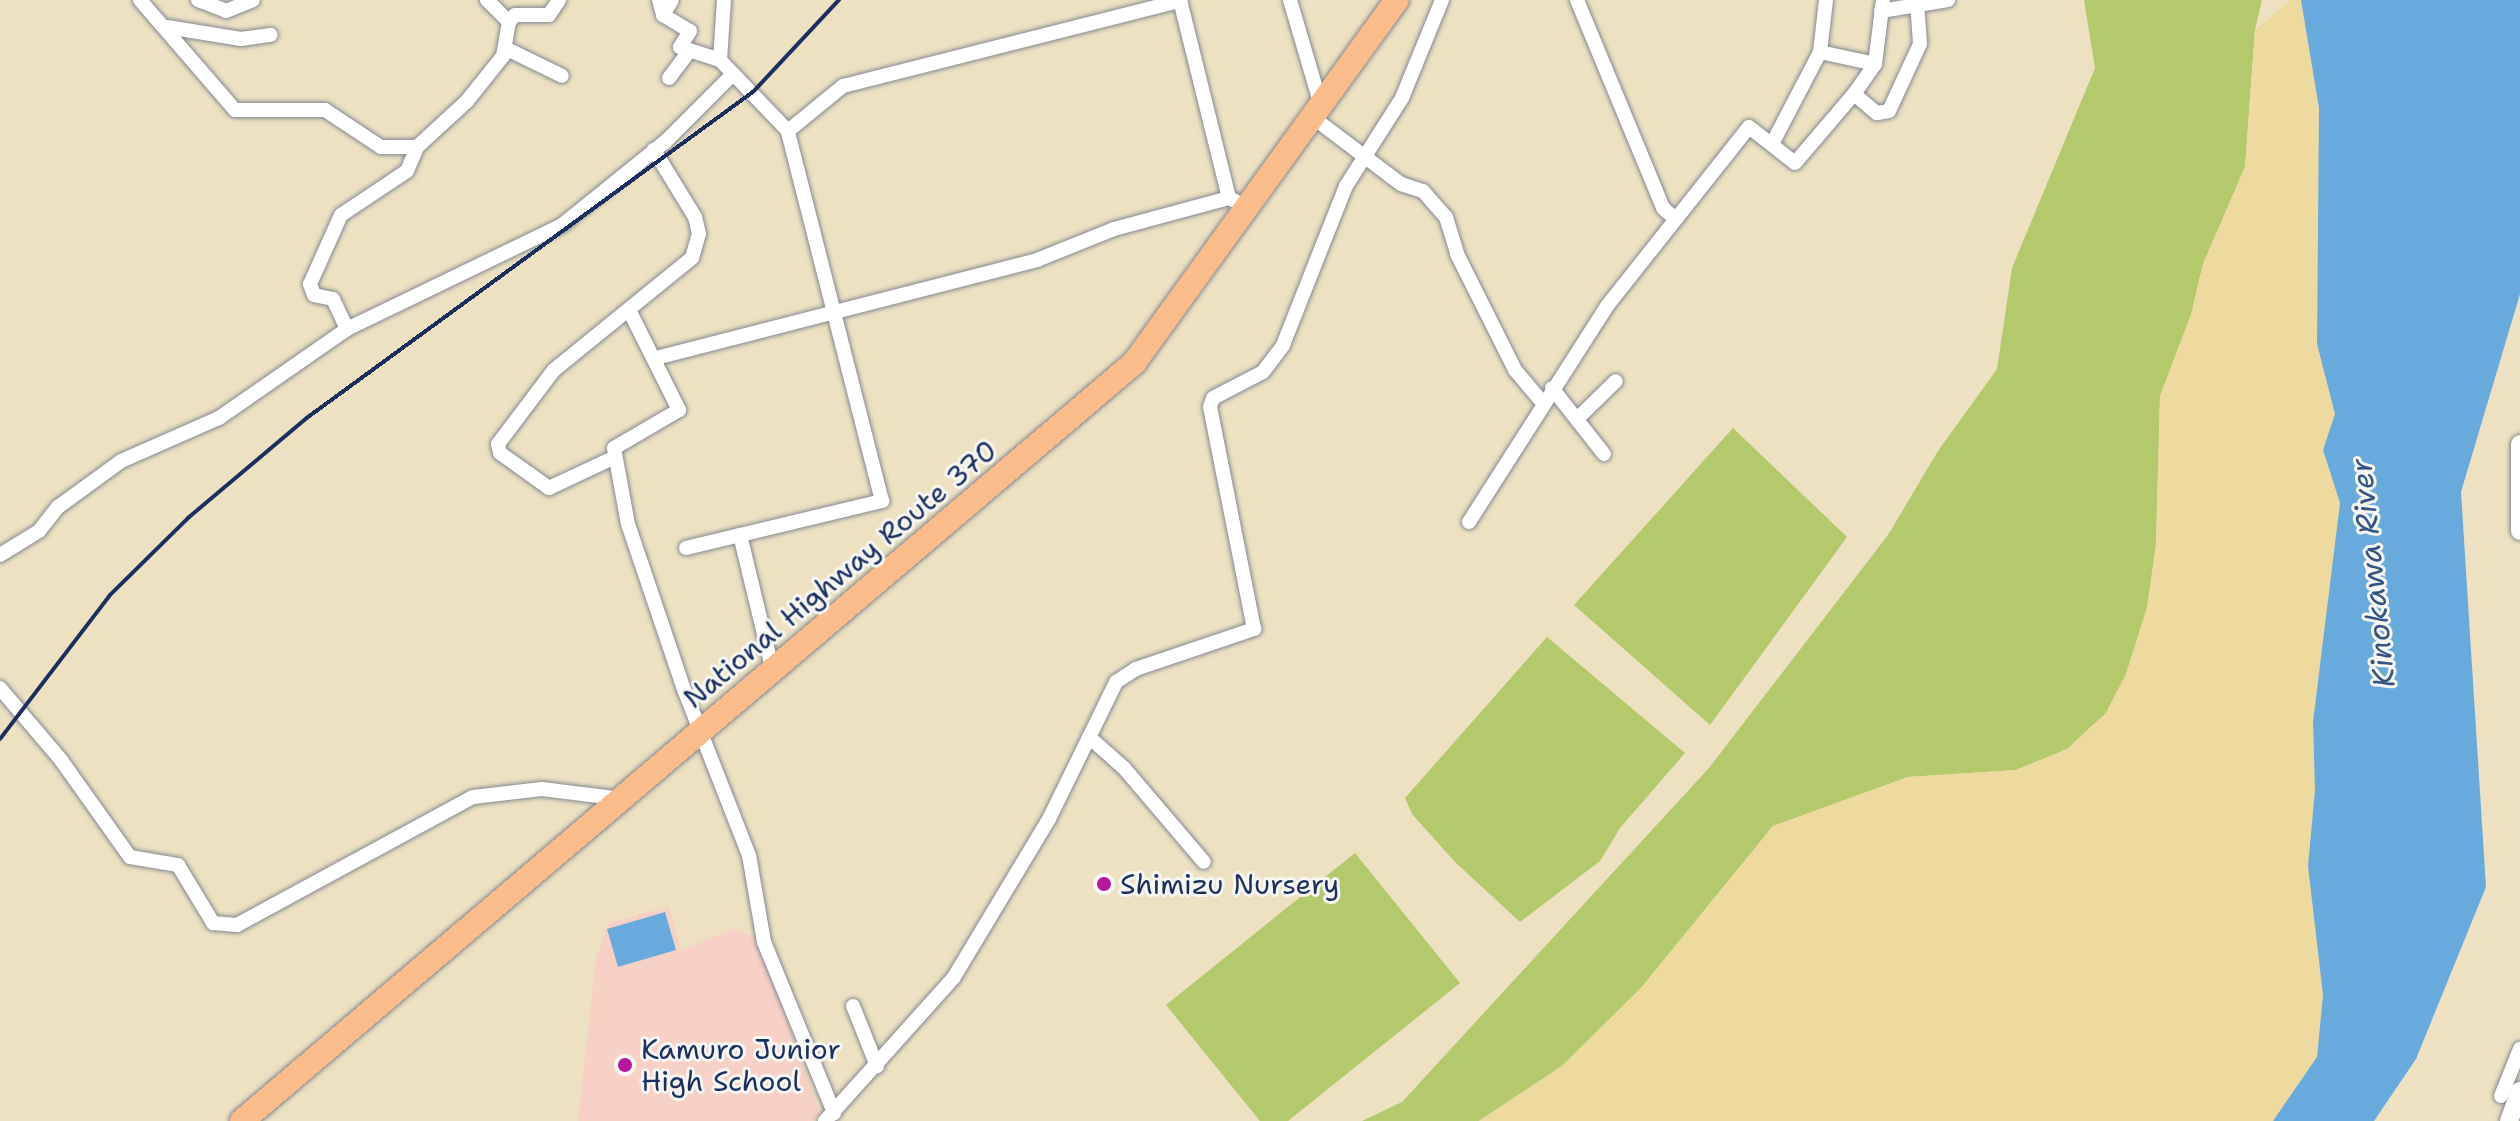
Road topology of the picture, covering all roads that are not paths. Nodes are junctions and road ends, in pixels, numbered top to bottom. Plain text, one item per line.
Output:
1 (140, 0) edge
2 (198, 0) edge
3 (253, 0) edge
4 (487, 0) edge
5 (559, 0) edge
6 (672, 0) edge
7 (724, 0) edge
8 (1180, 0) edge
9 (1290, 0) edge
10 (1397, 0) edge
11 (1442, 0) edge
12 (1577, 0) edge
13 (1826, 0) edge
14 (1948, 0) edge
15 (1881, 3) edge
16 (1917, 5) junction
17 (661, 7) edge
18 (509, 22) junction
19 (167, 27) junction
20 (271, 35) dead end
21 (507, 49) junction
22 (1820, 52) junction
23 (688, 53) junction
24 (720, 60) junction
25 (1875, 64) junction
26 (733, 74) junction
27 (562, 76) dead end
28 (669, 78) dead end
29 (1854, 94) junction
30 (1320, 110) junction
31 (788, 131) junction
32 (1772, 144) junction
33 (417, 147) junction
34 (654, 150) junction
35 (1365, 156) junction
36 (1238, 203) junction
37 (1674, 218) junction
38 (629, 310) junction
39 (835, 312) junction
40 (347, 329) junction
41 (656, 358) junction
42 (1616, 381) dead end
43 (1552, 388) junction
44 (1542, 402) junction
45 (1577, 419) junction
46 (2520, 444) edge
47 (1604, 454) dead end
48 (613, 458) junction
49 (1469, 522) dead end
50 (2520, 531) edge
51 (740, 535) junction
52 (686, 548) dead end
53 (0, 555) edge
54 (773, 671) junction
55 (0, 688) edge
56 (701, 731) junction
57 (1089, 737) junction
58 (622, 799) junction
59 (1204, 862) dead end
60 (853, 1006) dead end
61 (2520, 1049) edge
62 (877, 1066) junction
63 (2520, 1091) edge
64 (2501, 1096) dead end
65 (829, 1117) edge
66 (242, 1121) edge
67 (2509, 1121) edge

1 - 19 street
2 - 3 street
4 - 18 street
5 - 18 street
6 - 17 street
7 - 24 street
8 - 31 street
8 - 36 street
9 - 30 street
10 - 30 highway, National Highway Route 370
11 - 35 street
12 - 37 street
13 - 22 street
14 - 16 street
15 - 16 street
15 - 25 street
16 - 29 street
17 - 23 street
18 - 21 street
19 - 20 street
19 - 33 street
21 - 27 street
21 - 33 street
22 - 25 street
22 - 32 street
23 - 24 street
23 - 28 street
24 - 26 street
25 - 29 street
26 - 31 street
26 - 34 street
29 - 32 street
30 - 35 street
30 - 36 highway, National Highway Route 370
31 - 39 street
32 - 37 street
33 - 40 street
34 - 38 street
34 - 40 street
35 - 44 street
35 - 57 street
36 - 39 street
36 - 54 highway, National Highway Route 370
37 - 43 street
38 - 41 street
38 - 48 street
39 - 41 street
39 - 51 street
40 - 53 street
41 - 48 street
42 - 45 street
43 - 44 street
43 - 45 street
44 - 49 street
45 - 47 street
46 - 50 street
48 - 56 street
51 - 52 street
51 - 54 street
54 - 56 highway, National Highway Route 370
55 - 58 street
56 - 58 highway, National Highway Route 370
56 - 65 street
57 - 59 street
57 - 62 street
58 - 66 highway, National Highway Route 370
60 - 62 street
61 - 64 street
62 - 65 street
63 - 67 street

